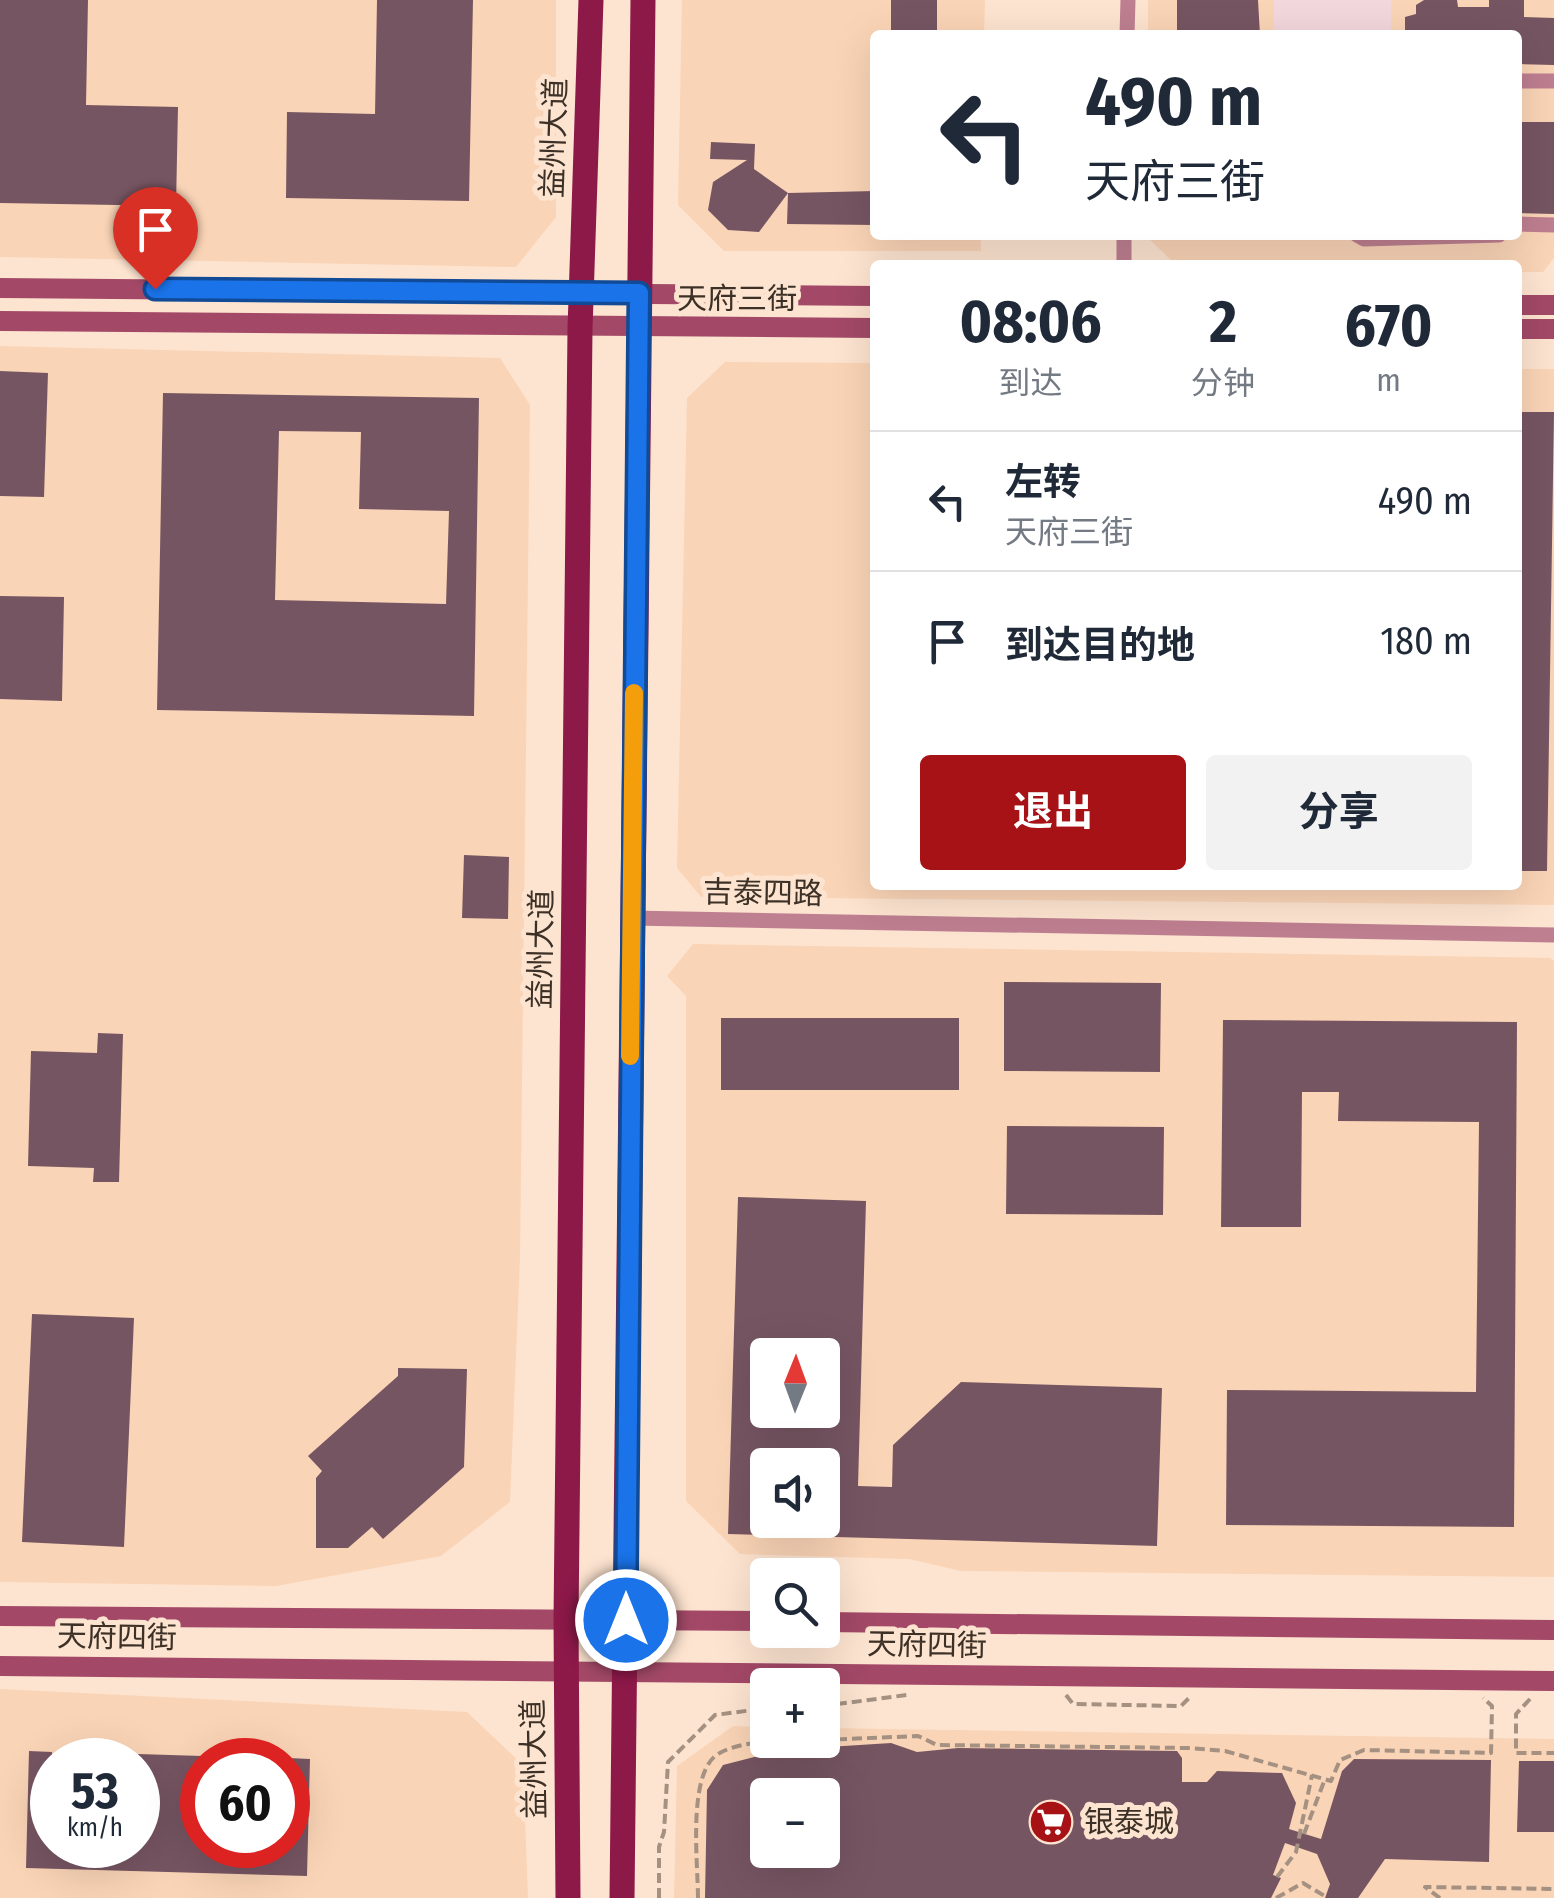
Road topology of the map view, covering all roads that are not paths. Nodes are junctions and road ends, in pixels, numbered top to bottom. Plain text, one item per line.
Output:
1 (592, 0) edge
2 (644, 0) edge
3 (1128, 0) edge
4 (1127, 30) edge
5 (1522, 81) edge
6 (1554, 81) edge
7 (1522, 224) edge
8 (1554, 225) edge
9 (0, 288) edge
10 (581, 292) junction
11 (639, 293) junction
12 (870, 296) edge
13 (1522, 305) edge
14 (1554, 305) edge
15 (0, 321) edge
16 (870, 328) edge
17 (580, 329) junction
18 (1522, 329) edge
19 (1554, 329) edge
20 (640, 330) junction
21 (630, 918) junction
22 (1554, 935) edge
23 (0, 1616) edge
24 (566, 1620) junction
25 (626, 1620) junction
26 (750, 1622) edge
27 (840, 1622) edge
28 (1550, 1628) edge
29 (0, 1666) edge
30 (565, 1672) junction
31 (627, 1672) junction
32 (1548, 1690) edge
33 (568, 1898) edge
34 (622, 1898) edge

1 - 10 main road, 益州大道
2 - 11 main road
3 - 4 street
5 - 6 street
7 - 8 street
9 - 10 main road, 天府三街
10 - 11 main road, 天府三街
10 - 17 main road, 益州大道
11 - 12 main road, 天府三街
11 - 20 main road
13 - 14 main road
15 - 17 main road, 天府三街
16 - 20 main road, 天府三街
17 - 20 main road, 天府三街
17 - 24 main road, 益州大道
18 - 19 main road
20 - 21 main road
21 - 22 street, 吉泰四路
21 - 25 main road
23 - 24 main road, 天府四街
24 - 25 main road, 天府四街
24 - 30 main road, 益州大道
25 - 26 main road, 天府四街
25 - 31 main road
27 - 28 main road, 天府四街
29 - 30 main road, 天府四街
30 - 31 main road, 天府四街
30 - 33 main road, 益州大道
31 - 32 main road, 天府四街
31 - 34 main road

